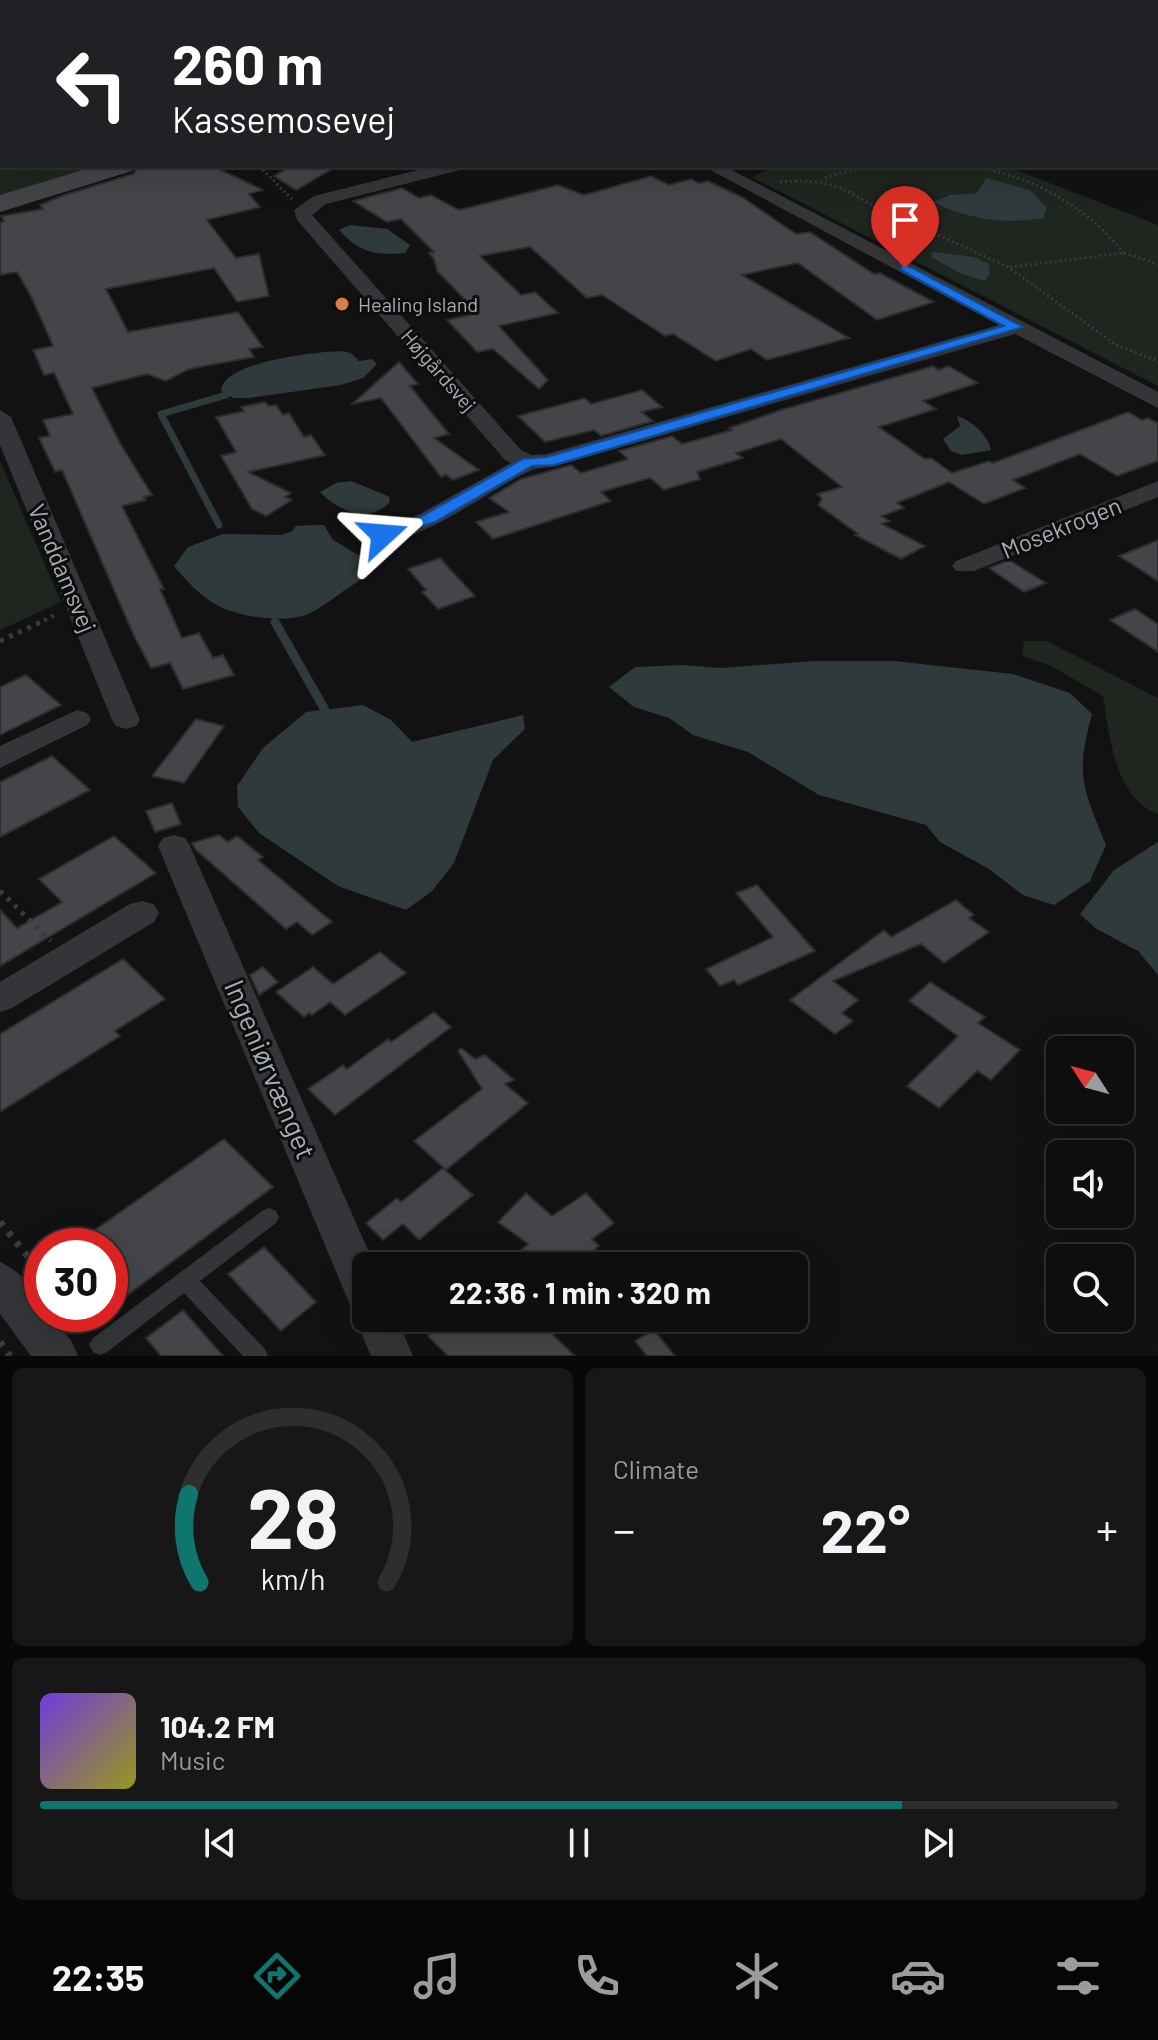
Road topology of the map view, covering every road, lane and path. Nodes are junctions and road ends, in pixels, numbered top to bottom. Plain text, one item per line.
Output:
1 (117, 168) edge
2 (261, 168) edge
3 (447, 168) edge
4 (715, 168) edge
5 (859, 168) edge
6 (976, 168) edge
7 (824, 178) junction
8 (747, 184) junction
9 (0, 204) edge
10 (308, 205) junction
11 (1124, 253) junction
12 (1158, 264) edge
13 (1008, 267) junction
14 (1016, 327) junction
15 (1158, 361) edge
16 (1158, 401) edge
17 (0, 417) edge
18 (529, 462) junction
19 (1158, 488) edge
20 (383, 535) dead end
21 (965, 566) dead end
22 (78, 605) junction
23 (0, 641) edge
24 (77, 719) dead end
25 (126, 720) dead end
26 (0, 758) edge
27 (174, 846) dead end
28 (0, 891) edge
29 (142, 913) dead end
30 (68, 958) junction
31 (0, 999) edge
32 (269, 1217) dead end
33 (0, 1222) edge
34 (24, 1252) edge
35 (352, 1260) edge
36 (185, 1280) junction
37 (0, 1281) edge
38 (382, 1332) edge
39 (0, 1342) edge
40 (100, 1345) dead end
41 (10, 1356) edge
42 (57, 1356) edge
43 (257, 1356) edge
44 (392, 1356) edge

1 - 9 street
2 - 10 path
3 - 10 street
4 - 8 street
5 - 7 path
6 - 11 path
7 - 8 path
7 - 13 path
8 - 14 street
10 - 18 street, Højgårdsvej
11 - 12 path
11 - 13 path
13 - 15 path
14 - 16 street
14 - 18 street
17 - 22 street, Vanddamsvej
18 - 20 street
19 - 21 street, Mosekrogen
22 - 23 path
22 - 25 street, Vanddamsvej
24 - 26 street
27 - 35 street, Ingeniørvænget
28 - 30 path
29 - 30 street
30 - 31 street
32 - 36 lane
33 - 34 path
36 - 40 lane
36 - 43 lane
37 - 42 street
38 - 44 street
39 - 41 path

